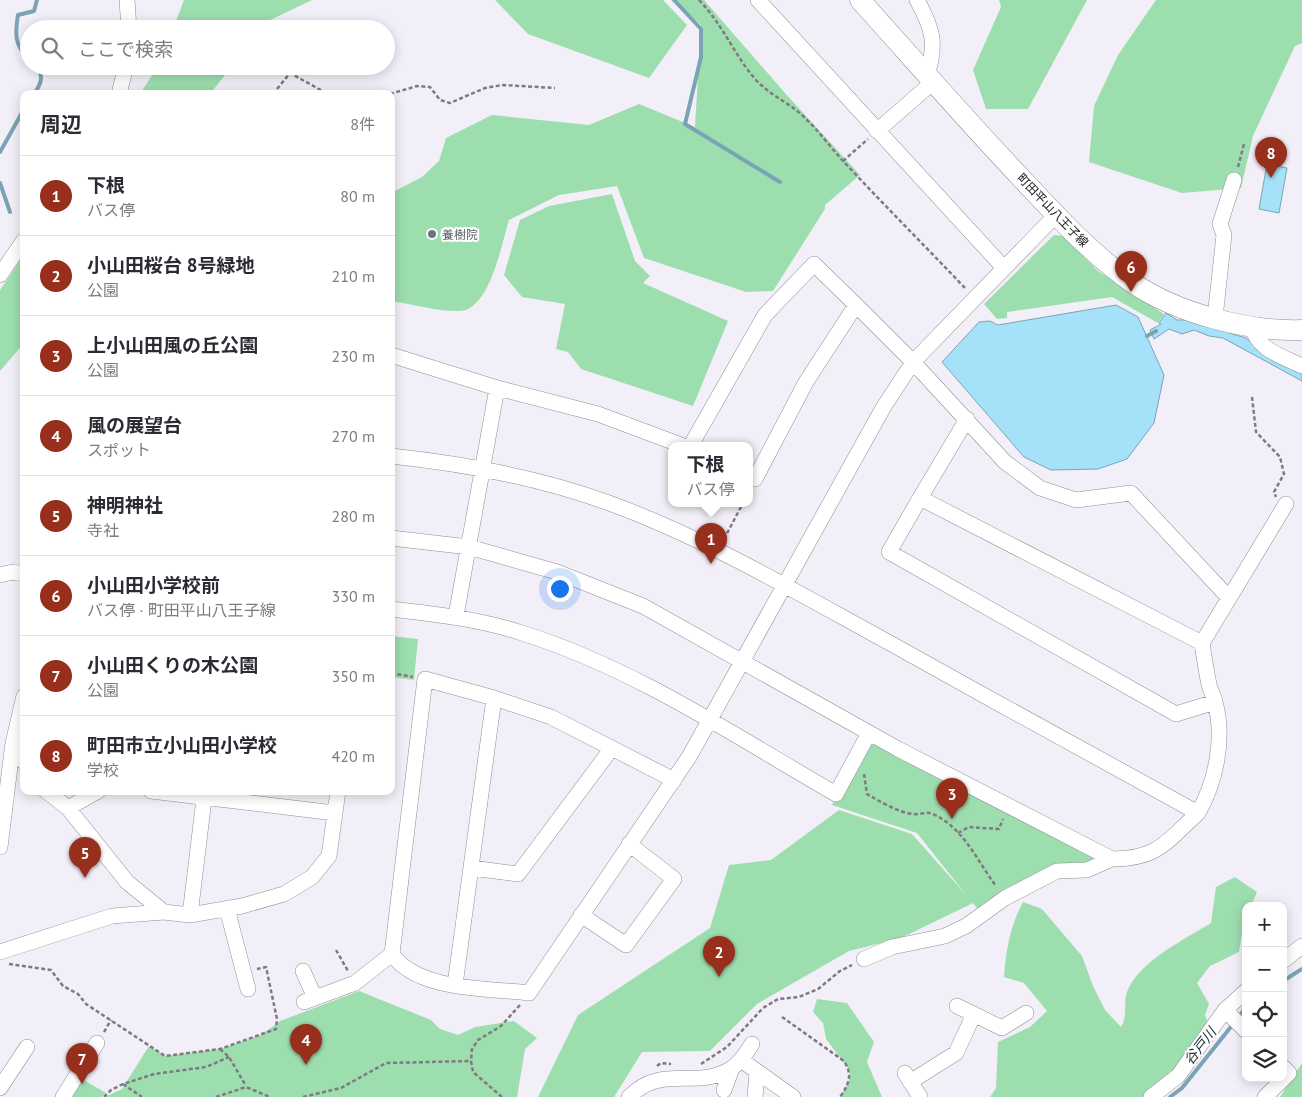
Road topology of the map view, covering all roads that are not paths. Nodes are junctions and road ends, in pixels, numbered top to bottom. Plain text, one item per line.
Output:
1 (127, 0) edge
2 (758, 0) edge
3 (860, 0) edge
4 (917, 0) edge
5 (128, 20) edge
6 (124, 75) edge
7 (930, 79) junction
8 (120, 90) edge
9 (877, 131) junction
10 (1234, 180) road end
11 (1056, 216) junction
12 (20, 246) edge
13 (1004, 268) junction
14 (0, 275) edge
15 (856, 305) junction
16 (1215, 318) junction
17 (1252, 326) junction
18 (1302, 330) edge
19 (395, 356) edge
20 (914, 362) junction
21 (1302, 366) edge
22 (497, 388) junction
23 (967, 419) junction
24 (673, 442) edge
25 (693, 442) edge
26 (395, 457) edge
27 (483, 468) junction
28 (753, 478) edge
29 (920, 498) junction
30 (1286, 504) road end
31 (395, 538) edge
32 (469, 547) junction
33 (20, 573) edge
34 (0, 575) edge
35 (784, 586) junction
36 (1229, 598) junction
37 (395, 609) edge
38 (456, 616) junction
39 (1202, 643) junction
40 (742, 661) junction
41 (494, 698) junction
42 (1215, 702) junction
43 (20, 714) edge
44 (710, 721) junction
45 (869, 732) junction
46 (13, 743) junction
47 (612, 748) junction
48 (20, 755) edge
49 (674, 780) junction
50 (51, 795) edge
51 (91, 795) edge
52 (178, 795) edge
53 (337, 795) edge
54 (204, 799) junction
55 (68, 808) junction
56 (335, 813) junction
57 (1198, 813) junction
58 (629, 844) junction
59 (0, 847) edge
60 (1112, 860) junction
61 (472, 868) junction
62 (227, 909) junction
63 (164, 912) junction
64 (190, 915) junction
65 (581, 915) junction
66 (1302, 946) edge
67 (392, 954) junction
68 (1, 958) edge
69 (1287, 958) edge
70 (864, 959) road end
71 (302, 971) dead end
72 (455, 985) junction
73 (248, 989) dead end
74 (1245, 992) edge
75 (957, 1006) dead end
76 (1227, 1012) junction
77 (1026, 1013) dead end
78 (974, 1014) junction
79 (1242, 1027) edge
80 (97, 1044) dead end
81 (752, 1044) dead end
82 (27, 1047) dead end
83 (737, 1064) junction
84 (757, 1072) junction
85 (1280, 1082) edge
86 (0, 1088) edge
87 (724, 1090) dead end
88 (63, 1097) edge
89 (629, 1097) edge
90 (755, 1097) edge
91 (793, 1097) edge
92 (920, 1097) edge
93 (1151, 1097) edge
94 (1265, 1097) edge

1 - 5 street
2 - 9 street
3 - 7 main road, 町田平山八王子線
4 - 7 street
6 - 8 street
7 - 9 street
7 - 11 main road, 町田平山八王子線
9 - 13 street
10 - 16 street
11 - 13 street
11 - 16 main road, 町田平山八王子線
12 - 14 street
13 - 20 street
15 - 20 street
15 - 25 street
15 - 28 street
16 - 17 main road, 町田平山八王子線
17 - 18 main road, 町田平山八王子線
17 - 21 street
19 - 22 street
20 - 23 street
20 - 35 street
22 - 24 street
22 - 27 street
23 - 29 street
23 - 36 street
26 - 27 street
27 - 32 street
27 - 35 street
29 - 39 street
29 - 42 street
30 - 36 street
31 - 32 street
32 - 38 street
32 - 40 street
33 - 34 street
35 - 40 street
35 - 57 street
36 - 39 street
37 - 38 street
38 - 44 street
39 - 42 street
40 - 44 street
40 - 45 street
41 - 47 street
41 - 61 street
41 - 67 street
42 - 57 street
43 - 46 street
44 - 45 street
44 - 49 street
45 - 60 street
46 - 48 street
46 - 59 street
47 - 49 street
47 - 61 street
49 - 58 street
50 - 55 street
51 - 55 street
52 - 54 street
53 - 56 street
54 - 56 street
54 - 64 street
55 - 63 street
56 - 62 street
57 - 60 street
58 - 65 street
58 - 65 street
60 - 70 street
61 - 72 street
62 - 64 street
62 - 73 street
63 - 64 street
63 - 68 street
65 - 72 street
66 - 69 street
67 - 71 street
67 - 72 street
74 - 76 street
75 - 78 street
76 - 79 street
76 - 93 street
77 - 78 street
78 - 92 street
80 - 88 street
81 - 83 street
82 - 86 street
83 - 84 street
83 - 87 street
83 - 89 street
84 - 90 street
84 - 91 street
85 - 94 street

